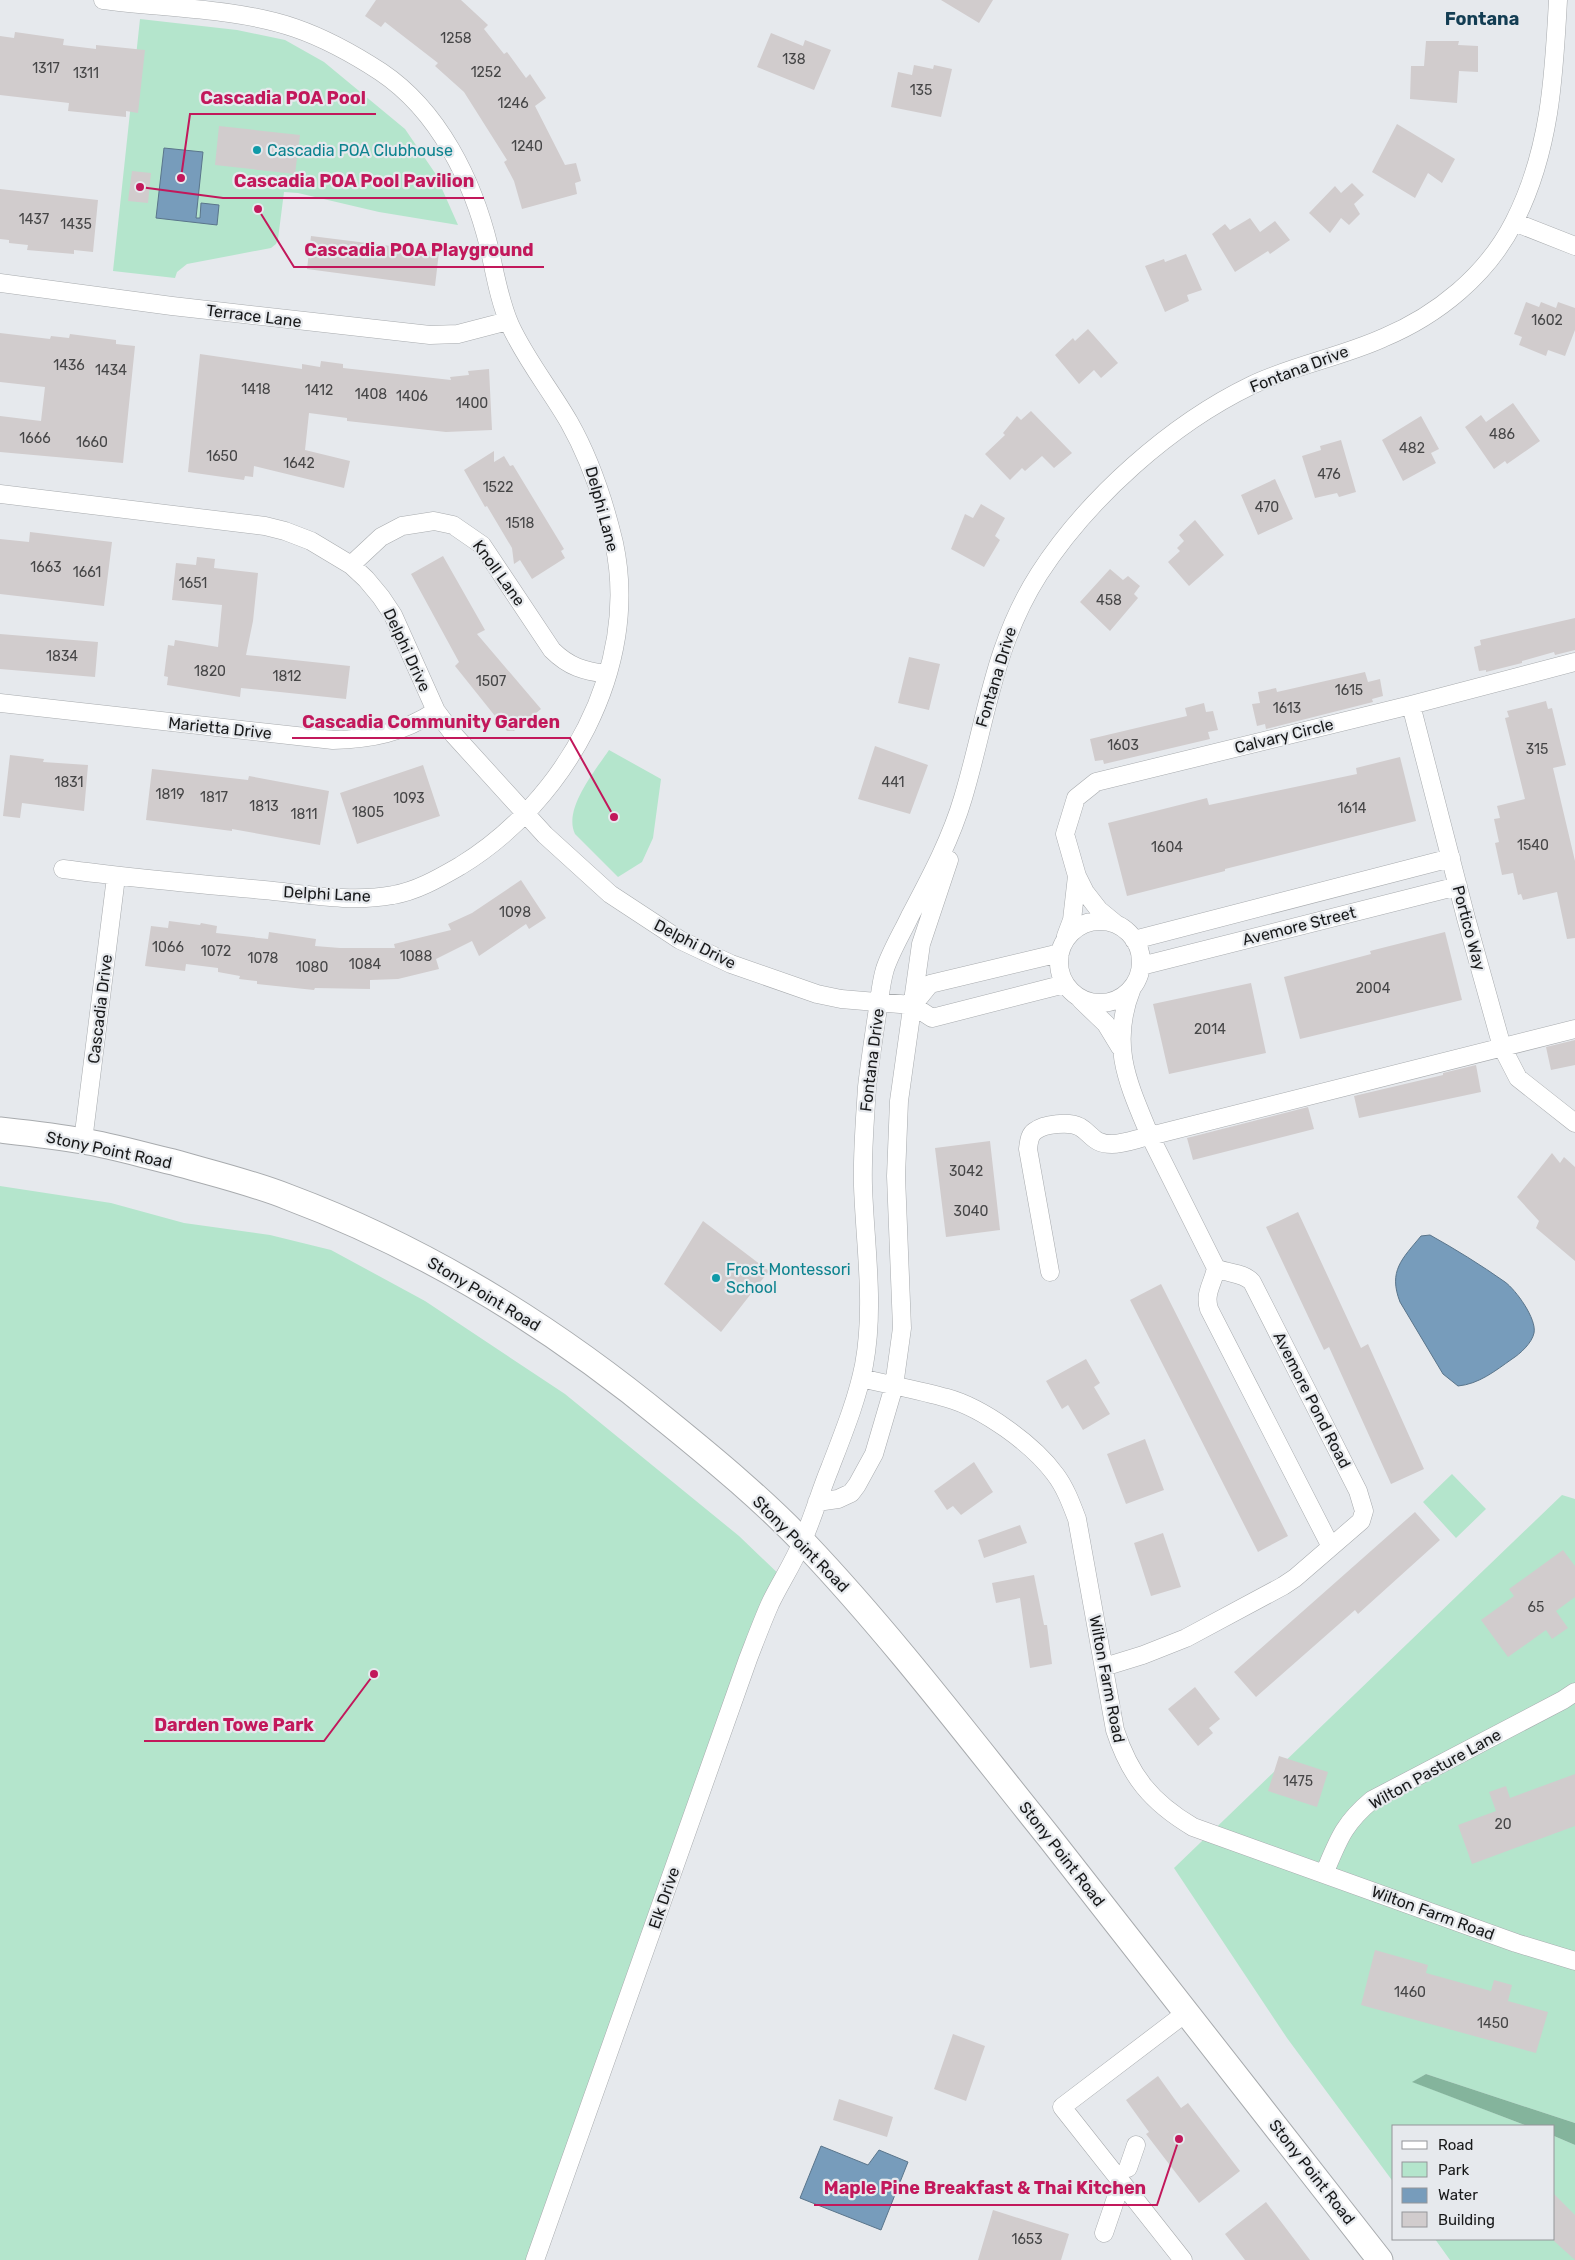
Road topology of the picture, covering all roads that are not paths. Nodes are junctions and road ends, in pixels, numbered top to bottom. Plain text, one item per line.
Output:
1 (103, 0) edge
2 (1558, 0) edge
3 (1514, 222) junction
4 (1575, 246) edge
5 (0, 283) edge
6 (508, 321) junction
7 (0, 494) edge
8 (351, 565) junction
9 (1575, 662) edge
10 (607, 674) junction
11 (0, 703) edge
12 (1411, 705) junction
13 (436, 711) junction
14 (963, 801) junction
15 (525, 813) junction
16 (1451, 858) junction
17 (63, 869) dead end
18 (116, 876) junction
19 (1077, 876) junction
20 (1458, 886) junction
21 (1116, 924) junction
22 (1134, 940) junction
23 (1062, 947) junction
24 (1141, 966) junction
25 (1065, 984) junction
26 (1132, 988) junction
27 (1080, 998) junction
28 (879, 1003) junction
29 (912, 1005) junction
30 (1575, 1029) edge
31 (1120, 1047) junction
32 (1502, 1047) junction
33 (1575, 1123) edge
34 (0, 1130) edge
35 (1150, 1136) junction
36 (83, 1141) junction
37 (1216, 1268) junction
38 (1050, 1272) dead end
39 (861, 1378) junction
40 (894, 1386) junction
41 (817, 1502) junction
42 (802, 1541) junction
43 (1331, 1547) junction
44 (1104, 1666) junction
45 (1575, 1692) edge
46 (1324, 1874) junction
47 (1575, 1960) edge
48 (1187, 2012) junction
49 (1136, 2145) dead end
50 (1128, 2168) dead end
51 (1118, 2195) dead end
52 (1104, 2233) dead end
53 (536, 2260) edge
54 (1183, 2260) edge
55 (1380, 2260) edge

1 - 6 street, Delphi Lane
2 - 3 street, Fontana Drive
3 - 4 street
3 - 14 street, Fontana Drive
5 - 6 street, Terrace Lane
6 - 10 street, Delphi Lane
7 - 8 street, Delphi Drive
8 - 10 street, Knoll Lane
8 - 13 street, Delphi Drive
9 - 12 street, Calvary Circle
10 - 15 street, Delphi Lane
11 - 13 street, Marietta Drive
12 - 16 street, Portico Way
12 - 19 street, Calvary Circle
13 - 15 street, Delphi Drive
14 - 28 street, Fontana Drive
14 - 29 street
15 - 18 street, Delphi Lane
15 - 28 street, Delphi Drive
16 - 20 street, Portico Way
16 - 22 street, Avemore Street
17 - 18 street, Delphi Lane
18 - 36 street, Cascadia Drive
19 - 21 street, Calvary Circle
19 - 23 street, Calvary Circle
20 - 24 street, Avemore Street
20 - 32 street, Portico Way
21 - 22 street
21 - 23 street
22 - 24 street
23 - 25 street
23 - 29 street
24 - 26 street
25 - 27 street
25 - 29 street
26 - 27 street
26 - 31 street
27 - 31 street
28 - 29 street
28 - 39 street, Fontana Drive
29 - 40 street
30 - 32 street
31 - 35 street
32 - 33 street, Portico Way
32 - 35 street
34 - 36 main road, Stony Point Road
35 - 37 street
35 - 38 street
36 - 42 main road, Stony Point Road
37 - 43 street
37 - 43 street, Avemore Pond Road
39 - 40 street, Wilton Farm Road
39 - 41 street, Fontana Drive
40 - 41 street
40 - 44 street, Wilton Farm Road
41 - 42 street, Elk Drive
42 - 48 main road, Stony Point Road
42 - 53 street, Elk Drive
43 - 44 street, Avemore Pond Road
44 - 46 street, Wilton Farm Road
45 - 46 street, Wilton Pasture Lane
46 - 47 street, Wilton Farm Road
48 - 54 street
48 - 55 main road, Stony Point Road
49 - 50 street
51 - 52 street

